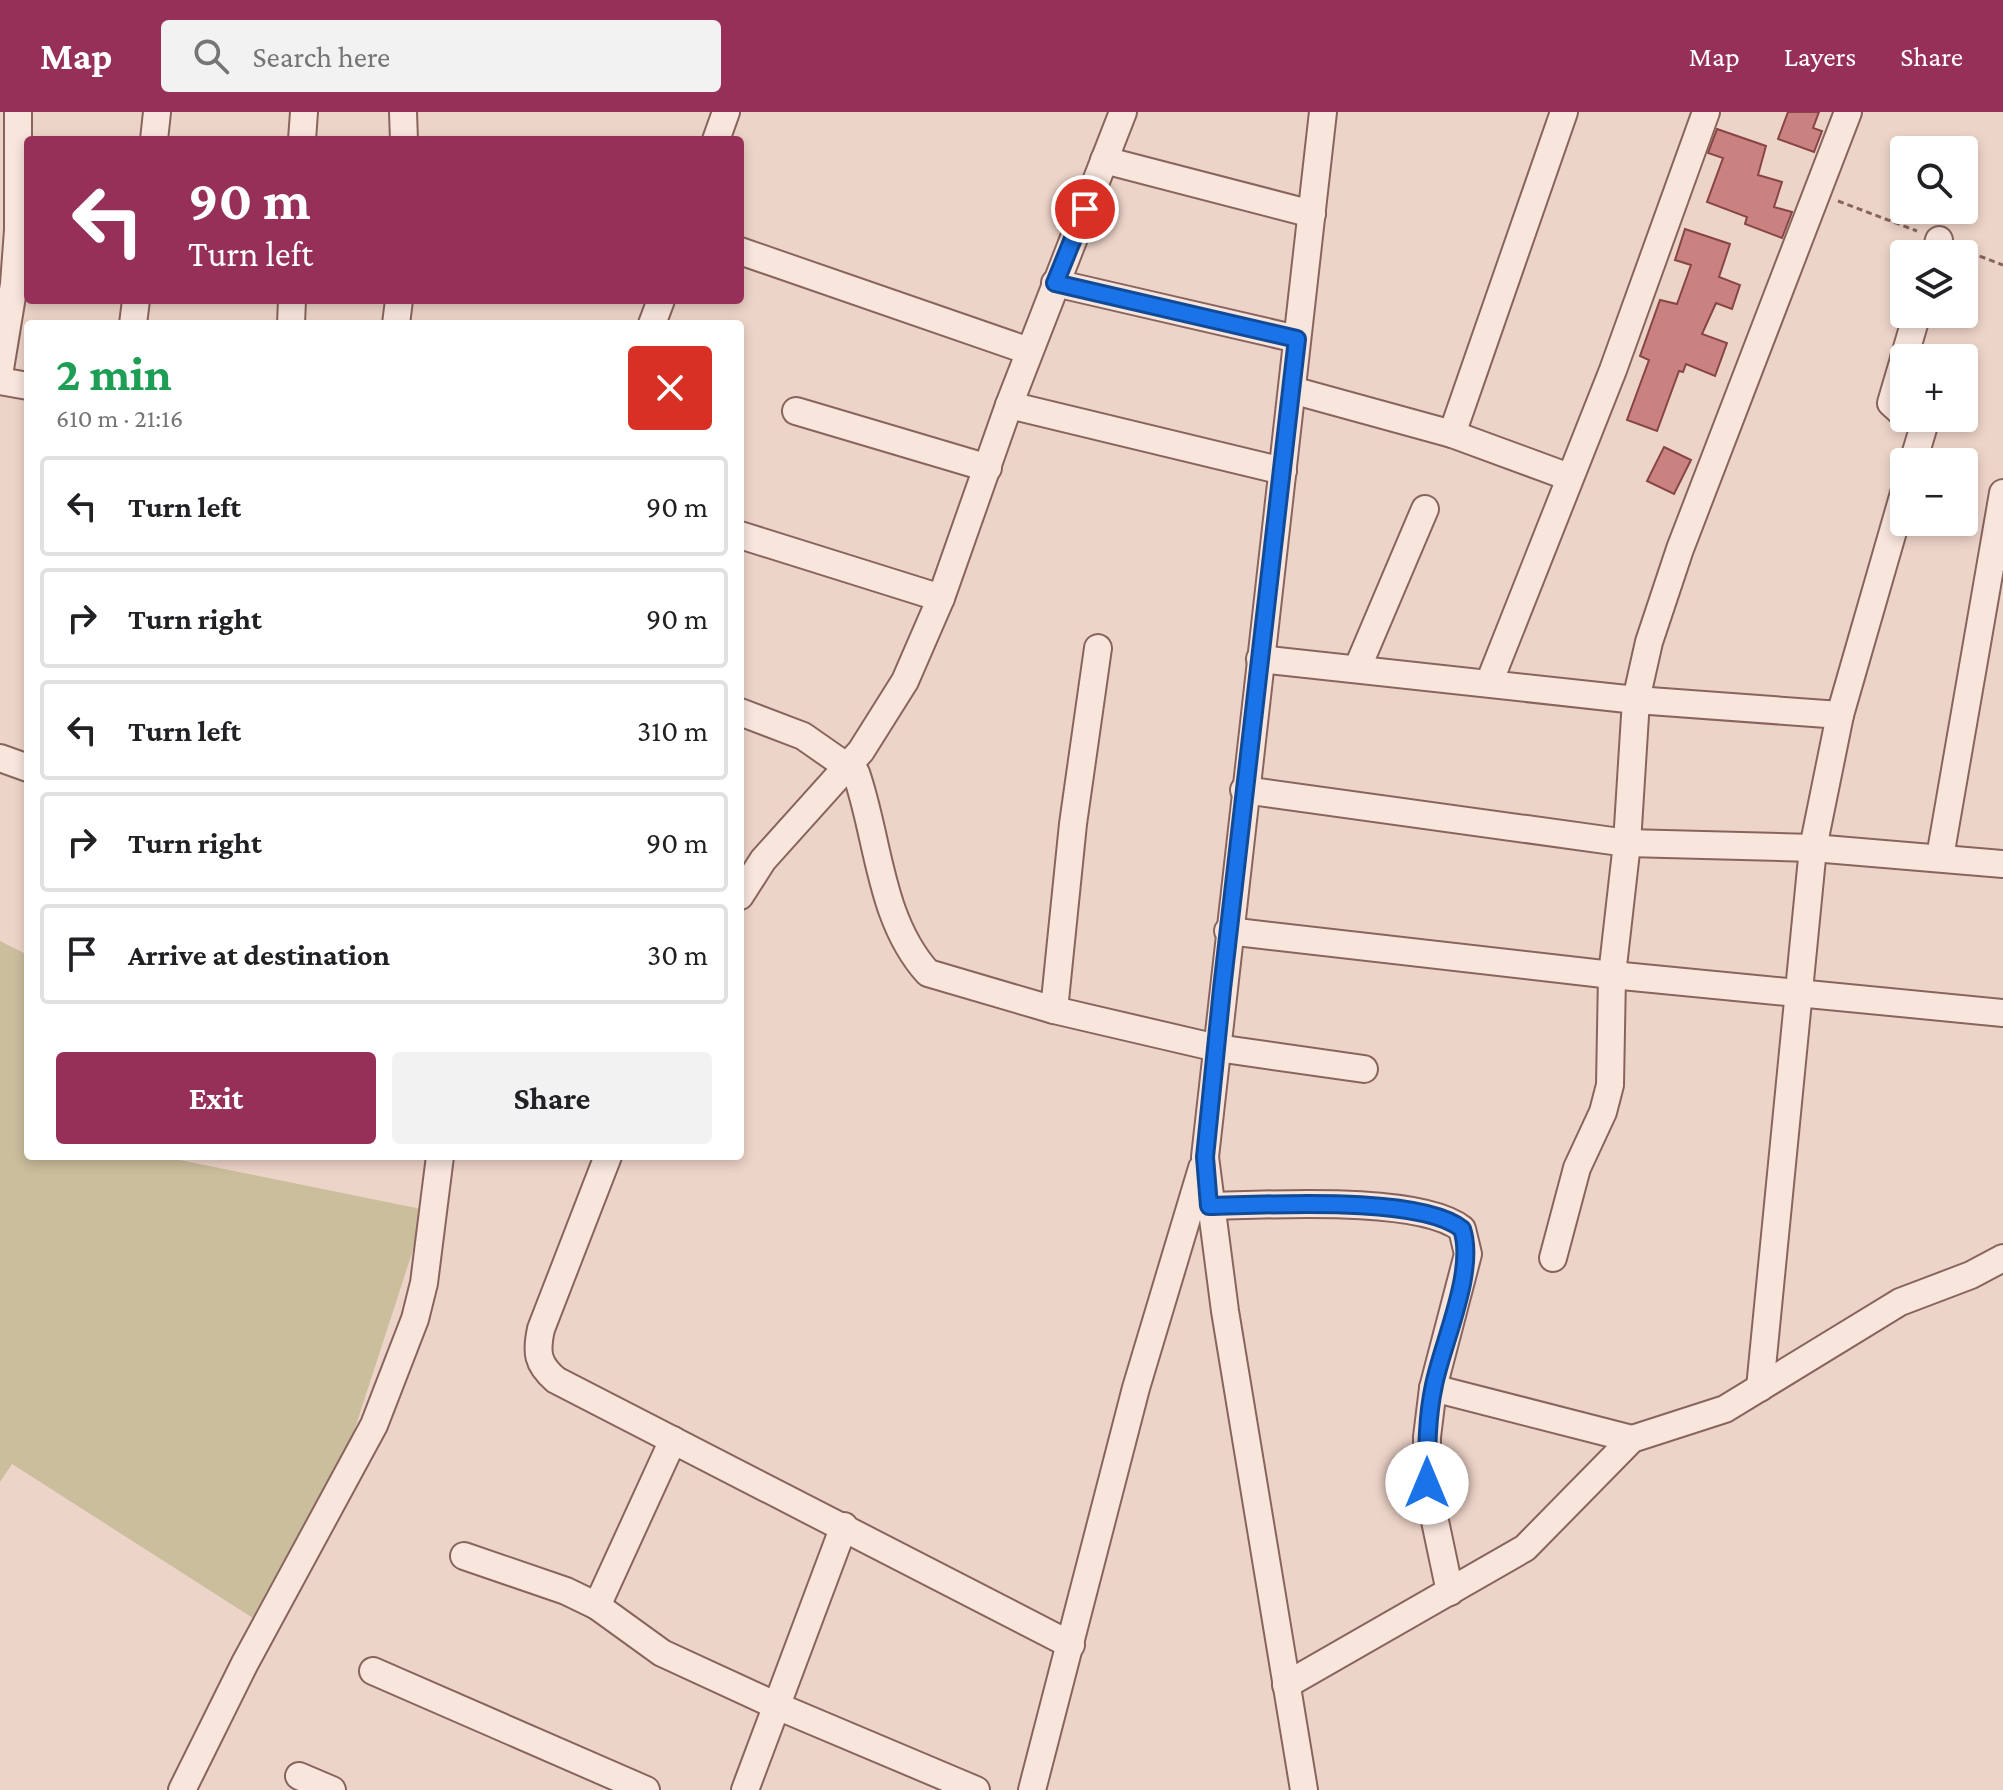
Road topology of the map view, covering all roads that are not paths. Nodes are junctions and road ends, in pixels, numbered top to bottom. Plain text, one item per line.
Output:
1 (18, 112) edge
2 (157, 112) edge
3 (304, 112) edge
4 (403, 112) edge
5 (726, 112) edge
6 (1123, 112) edge
7 (1323, 112) edge
8 (1564, 112) edge
9 (1706, 112) edge
10 (1848, 112) edge
11 (154, 136) edge
12 (302, 136) edge
13 (404, 136) edge
14 (717, 136) edge
15 (1104, 160) junction
16 (9, 161) edge
17 (1312, 214) junction
18 (744, 252) edge
19 (1055, 283) junction
20 (1297, 339) junction
21 (1029, 351) junction
22 (0, 369) edge
23 (0, 381) edge
24 (24, 385) edge
25 (1292, 390) junction
26 (1009, 405) junction
27 (796, 411) dead end
28 (1452, 434) junction
29 (988, 468) junction
30 (1283, 471) junction
31 (1569, 477) junction
32 (2003, 493) edge
33 (1425, 509) dead end
34 (744, 536) edge
35 (1892, 536) edge
36 (941, 598) junction
37 (1098, 648) dead end
38 (1260, 659) junction
39 (1357, 669) junction
40 (1489, 683) junction
41 (1636, 700) junction
42 (744, 714) edge
43 (1840, 715) junction
44 (0, 758) edge
45 (849, 765) junction
46 (24, 767) edge
47 (1244, 790) junction
48 (1627, 843) junction
49 (1813, 848) junction
50 (1940, 857) junction
51 (2003, 864) edge
52 (744, 890) edge
53 (1228, 931) junction
54 (1612, 975) junction
55 (1799, 992) junction
56 (1054, 1010) junction
57 (2003, 1013) edge
58 (1217, 1048) junction
59 (1364, 1069) dead end
60 (1205, 1157) junction
61 (439, 1160) edge
62 (606, 1160) edge
63 (1209, 1206) junction
64 (1553, 1258) dead end
65 (2003, 1258) edge
66 (1433, 1388) junction
67 (1760, 1388) junction
68 (1632, 1439) junction
69 (673, 1440) junction
70 (844, 1526) junction
71 (464, 1556) dead end
72 (1450, 1592) junction
73 (597, 1606) junction
74 (1071, 1645) junction
75 (373, 1671) dead end
76 (1286, 1685) junction
77 (777, 1706) junction
78 (299, 1776) dead end
79 (182, 1790) edge
80 (332, 1790) edge
81 (646, 1790) edge
82 (745, 1790) edge
83 (976, 1790) edge
84 (1032, 1790) edge
85 (1304, 1790) edge

1 - 16 street
2 - 11 street
3 - 12 street
4 - 13 street
5 - 14 street
6 - 15 street
7 - 17 street
8 - 28 street
9 - 31 street
10 - 41 street
15 - 17 street
15 - 19 street
16 - 22 street
17 - 20 street
18 - 21 street
19 - 20 street
19 - 21 street
20 - 25 street
21 - 26 street
23 - 24 street
25 - 28 street
25 - 30 street
26 - 29 street
26 - 30 street
27 - 29 street
28 - 31 street
29 - 36 street
30 - 38 street
31 - 40 street
32 - 50 street
33 - 39 street
34 - 36 street
35 - 43 street
36 - 45 street
37 - 56 street
38 - 39 street
38 - 47 street
39 - 40 street
40 - 41 street
41 - 43 street
41 - 48 street
42 - 45 street
43 - 49 street
44 - 46 street
45 - 52 street
45 - 56 street
47 - 48 street
47 - 53 street
48 - 49 street
48 - 54 street
49 - 50 street
49 - 55 street
50 - 51 street
53 - 54 street
53 - 58 street
54 - 55 street
54 - 64 street
55 - 57 street
55 - 67 street
56 - 58 street
58 - 59 street
58 - 60 street
60 - 63 street
60 - 74 street
61 - 79 street
62 - 69 street
63 - 66 street
63 - 76 street
65 - 67 street
66 - 68 street
66 - 72 street
67 - 68 street
68 - 72 street
69 - 70 street
69 - 73 street
70 - 74 street
70 - 77 street
71 - 73 street
72 - 76 street
73 - 77 street
74 - 84 street
75 - 81 street
76 - 85 street
77 - 82 street
77 - 83 street
78 - 80 street

